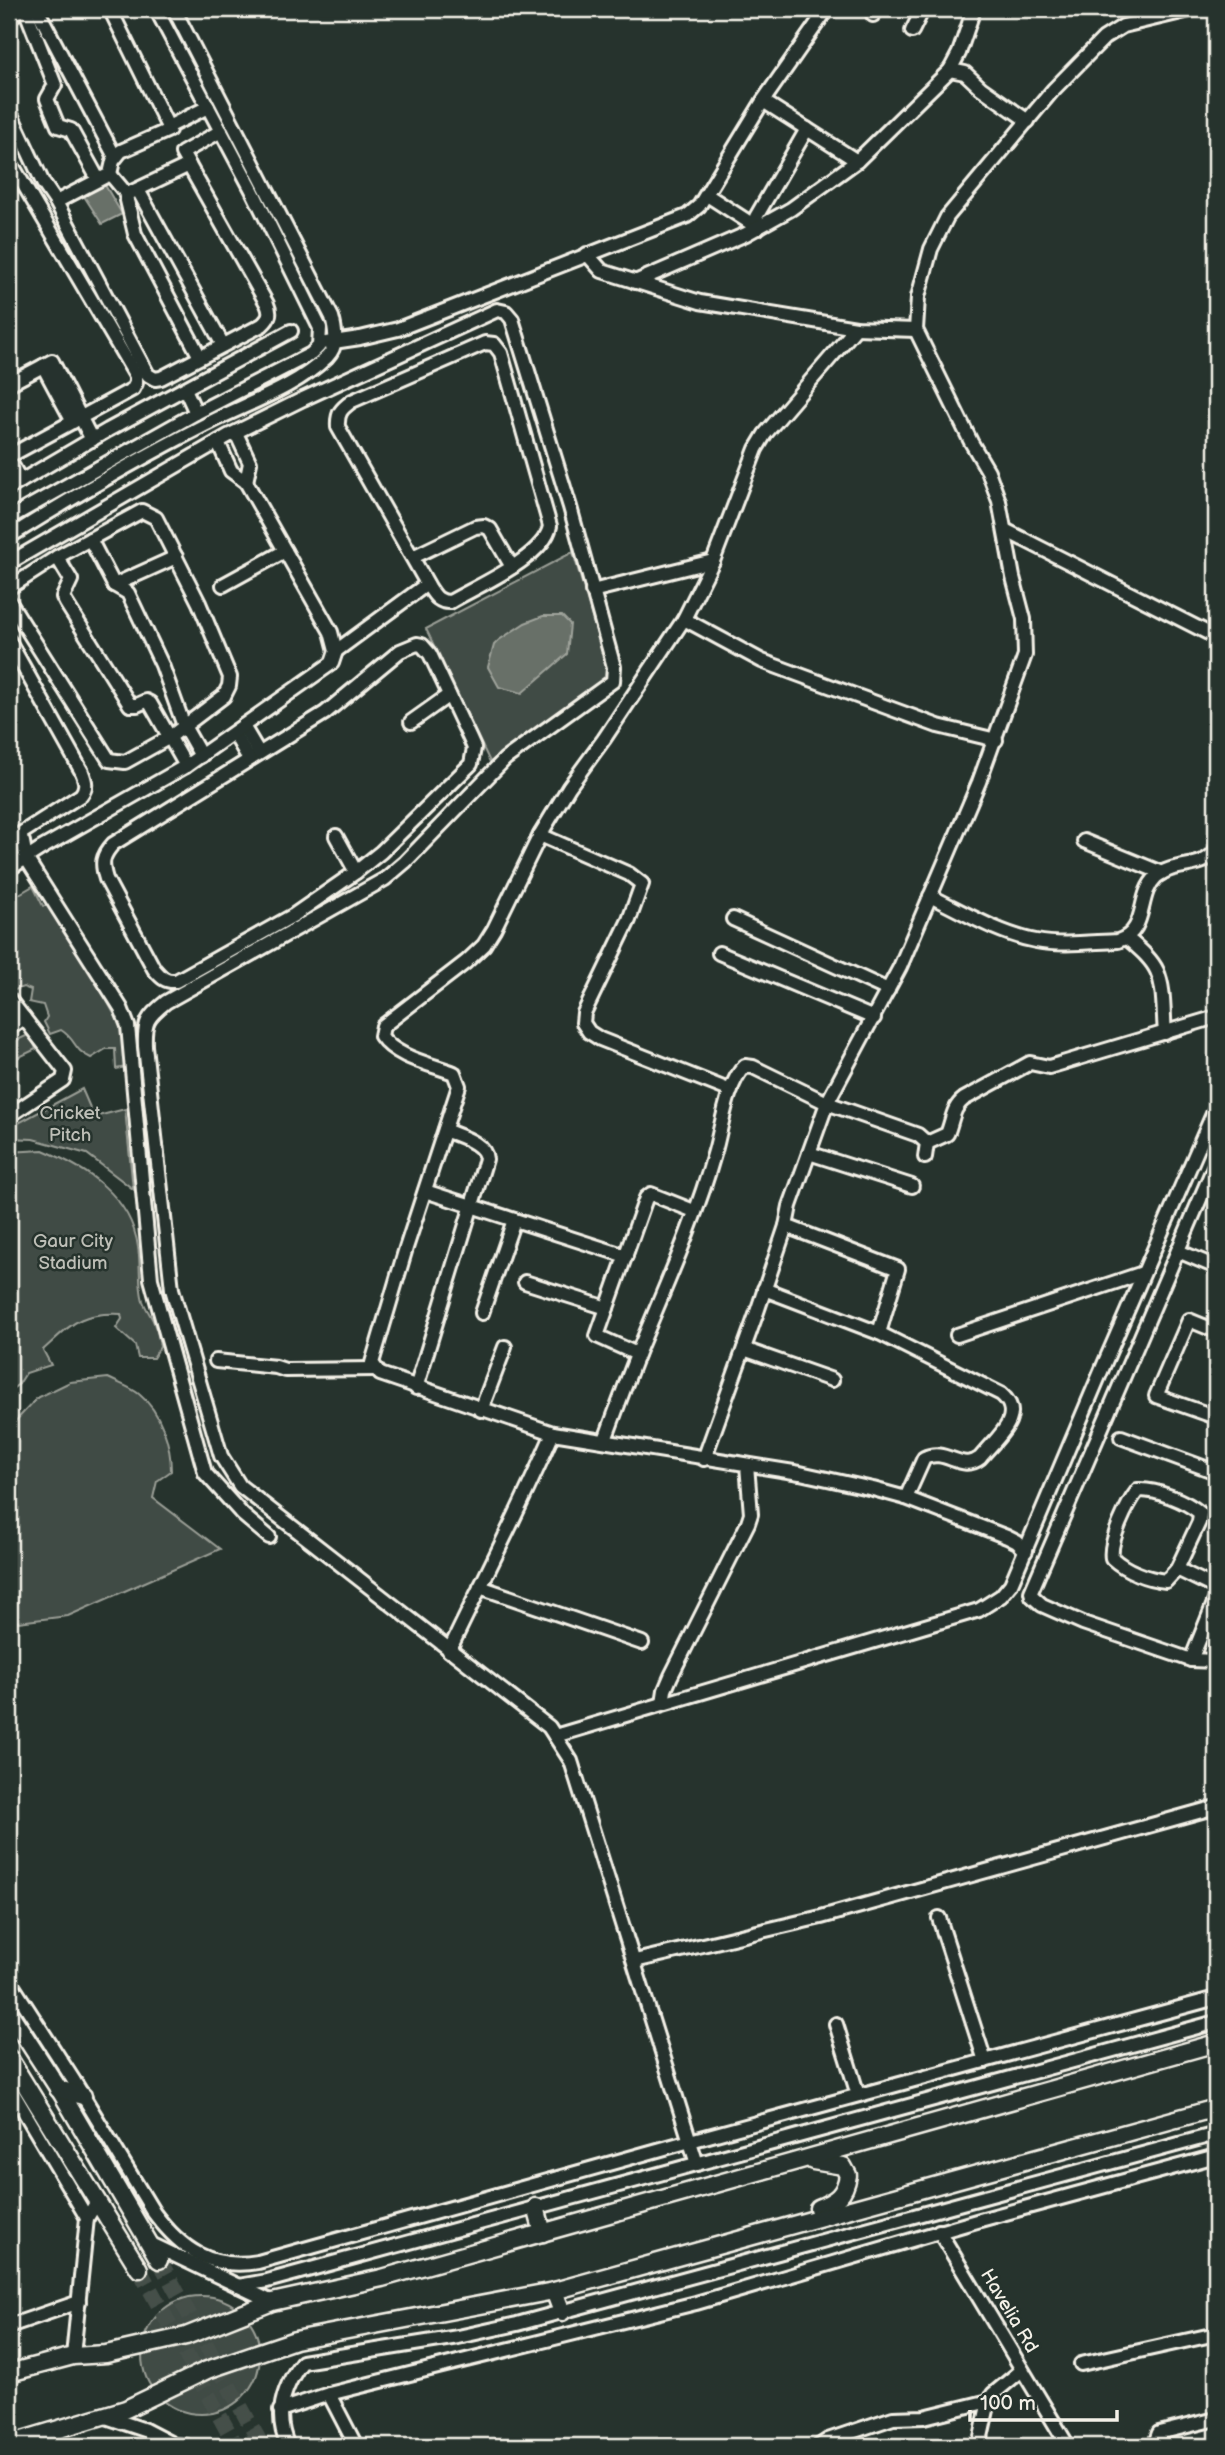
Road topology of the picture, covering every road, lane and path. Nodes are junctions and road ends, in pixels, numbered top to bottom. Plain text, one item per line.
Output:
1 (22, 9) edge
2 (37, 9) edge
3 (110, 9) edge
4 (156, 9) edge
5 (174, 9) edge
6 (827, 9) edge
7 (923, 9) edge
8 (974, 9) edge
9 (1194, 9) edge
10 (9, 19) edge
11 (912, 31) dead end
12 (950, 69) junction
13 (763, 101) junction
14 (208, 107) junction
15 (9, 110) edge
16 (1028, 121) junction
17 (168, 127) junction
18 (807, 129) junction
19 (221, 131) junction
20 (115, 158) junction
21 (857, 161) junction
22 (189, 165) junction
23 (9, 168) edge
24 (104, 177) junction
25 (132, 192) junction
26 (707, 195) junction
27 (56, 202) junction
28 (758, 228) junction
29 (587, 254) junction
30 (635, 282) junction
31 (504, 287) junction
32 (506, 312) junction
33 (856, 328) junction
34 (916, 330) junction
35 (291, 331) dead end
36 (320, 342) junction
37 (335, 343) junction
38 (223, 345) junction
39 (200, 357) junction
40 (293, 363) junction
41 (295, 380) junction
42 (9, 384) edge
43 (185, 389) junction
44 (303, 399) junction
45 (97, 409) junction
46 (196, 413) junction
47 (77, 420) junction
48 (108, 430) junction
49 (236, 433) junction
50 (92, 440) junction
51 (218, 442) junction
52 (12, 456) edge
53 (21, 481) junction
54 (246, 482) junction
55 (9, 488) edge
56 (9, 519) edge
57 (1005, 530) junction
58 (9, 537) edge
59 (90, 539) junction
60 (285, 551) junction
61 (57, 557) junction
62 (176, 557) junction
63 (413, 557) junction
64 (713, 561) junction
65 (9, 563) edge
66 (512, 567) junction
67 (427, 584) junction
68 (114, 585) junction
69 (223, 585) dead end
70 (9, 588) edge
71 (592, 591) junction
72 (9, 601) edge
73 (684, 619) junction
74 (1216, 636) edge
75 (9, 640) edge
76 (336, 650) junction
77 (613, 681) junction
78 (449, 695) junction
79 (625, 704) junction
80 (411, 722) dead end
81 (184, 726) junction
82 (238, 729) junction
83 (170, 737) junction
84 (996, 740) junction
85 (201, 755) junction
86 (254, 756) junction
87 (186, 766) junction
88 (19, 835) edge
89 (541, 835) junction
90 (336, 836) dead end
91 (1084, 841) dead end
92 (40, 849) junction
93 (1216, 850) edge
94 (26, 858) junction
95 (9, 869) edge
96 (356, 872) junction
97 (1162, 873) junction
98 (930, 896) junction
99 (733, 919) dead end
100 (1128, 938) junction
101 (719, 953) dead end
102 (888, 990) junction
103 (9, 999) edge
104 (1216, 1017) edge
105 (24, 1018) junction
106 (874, 1018) junction
107 (9, 1029) edge
108 (1165, 1033) junction
109 (731, 1091) junction
110 (827, 1103) junction
111 (1216, 1107) edge
112 (9, 1116) edge
113 (445, 1130) junction
114 (927, 1143) junction
115 (809, 1153) junction
116 (925, 1157) dead end
117 (1216, 1162) edge
118 (912, 1185) dead end
119 (425, 1191) junction
120 (471, 1206) junction
121 (694, 1210) junction
122 (514, 1220) junction
123 (786, 1226) junction
124 (1178, 1251) junction
125 (626, 1256) junction
126 (1216, 1266) edge
127 (1143, 1273) junction
128 (525, 1282) dead end
129 (764, 1289) junction
130 (607, 1308) junction
131 (482, 1313) dead end
132 (1216, 1331) edge
133 (879, 1333) junction
134 (957, 1335) dead end
135 (505, 1347) dead end
136 (744, 1349) junction
137 (637, 1354) junction
138 (216, 1361) dead end
139 (374, 1369) junction
140 (832, 1380) dead end
141 (416, 1388) junction
142 (481, 1409) junction
143 (1216, 1417) edge
144 (553, 1433) junction
145 (1121, 1437) dead end
146 (605, 1440) junction
147 (704, 1459) junction
148 (747, 1465) junction
149 (1216, 1472) edge
150 (906, 1498) junction
151 (268, 1537) dead end
152 (1026, 1551) junction
153 (1177, 1569) junction
154 (480, 1587) junction
155 (1216, 1588) edge
156 (1216, 1598) edge
157 (642, 1643) dead end
158 (449, 1651) junction
159 (1191, 1660) junction
160 (1216, 1661) edge
161 (663, 1703) junction
162 (555, 1736) junction
163 (1216, 1807) edge
164 (939, 1918) dead end
165 (635, 1961) junction
166 (9, 1980) edge
167 (1216, 1998) edge
168 (9, 2012) edge
169 (1216, 2022) edge
170 (836, 2024) dead end
171 (1216, 2043) edge
172 (9, 2058) edge
173 (985, 2061) junction
174 (9, 2085) edge
175 (58, 2089) junction
176 (858, 2095) junction
177 (83, 2096) junction
178 (1216, 2108) edge
179 (1216, 2134) edge
180 (690, 2141) junction
181 (1216, 2156) edge
182 (804, 2160) junction
183 (697, 2164) junction
184 (97, 2200) junction
185 (536, 2207) junction
186 (87, 2218) junction
187 (939, 2231) junction
188 (762, 2232) junction
189 (543, 2233) junction
190 (149, 2244) junction
191 (159, 2260) tunnel mouth
192 (215, 2262) junction
193 (139, 2269) tunnel mouth
194 (218, 2276) junction
195 (238, 2286) junction
196 (554, 2291) junction
197 (79, 2302) junction
198 (272, 2302) junction
199 (562, 2312) junction
200 (9, 2326) edge
201 (458, 2337) junction
202 (1215, 2337) edge
203 (295, 2340) junction
204 (73, 2356) junction
205 (464, 2361) junction
206 (302, 2362) junction
207 (1081, 2364) dead end
208 (1022, 2370) junction
209 (9, 2373) edge
210 (329, 2395) junction
211 (989, 2401) junction
212 (280, 2410) junction
213 (103, 2416) junction
214 (1216, 2419) edge
215 (9, 2444) edge
216 (152, 2446) edge
217 (180, 2446) edge
218 (288, 2446) edge
219 (356, 2446) edge
220 (819, 2446) edge
221 (979, 2446) edge
222 (1068, 2446) edge
223 (1154, 2446) edge

1 - 10 street
1 - 24 street
2 - 20 street
3 - 17 street
4 - 14 street
5 - 37 street
6 - 13 street
7 - 11 street
8 - 12 street
9 - 16 street
12 - 16 street
12 - 21 street
13 - 18 street
13 - 26 street
14 - 17 street
14 - 19 street
15 - 27 street
16 - 34 street
17 - 20 street
18 - 21 street
18 - 28 street
19 - 22 street
19 - 36 street
20 - 24 street
21 - 28 street
22 - 25 street
22 - 38 street
23 - 45 street
24 - 25 street
24 - 27 street
25 - 38 street
25 - 39 street
26 - 28 street
26 - 29 street
27 - 39 street
28 - 30 street
29 - 30 street
29 - 31 street
30 - 33 street
31 - 32 street
31 - 37 street
32 - 44 street
32 - 71 street
33 - 34 street
33 - 64 street
34 - 57 street
35 - 43 street
36 - 37 street
36 - 40 street
37 - 41 street
38 - 39 street
40 - 41 street
40 - 46 street
41 - 44 street
41 - 58 street
42 - 47 street
43 - 46 street
43 - 48 street
44 - 49 street
45 - 47 street
45 - 48 street
46 - 56 street
47 - 50 street
47 - 52 street
48 - 50 street
49 - 51 street
49 - 54 street
50 - 53 street
51 - 54 street
51 - 65 street
52 - 53 street
53 - 55 street
54 - 60 street
57 - 74 street
57 - 84 street
59 - 61 street
59 - 62 street
59 - 68 street
60 - 69 street
60 - 76 street
61 - 70 street
61 - 83 street
62 - 68 street
62 - 81 street
63 - 66 street
63 - 66 street
63 - 67 street
64 - 71 street
64 - 73 street
66 - 67 street
67 - 76 street
68 - 81 street
71 - 77 street
72 - 83 street
73 - 79 street
73 - 84 street
75 - 88 street
76 - 82 street
77 - 79 street
77 - 158 street
78 - 80 street
78 - 86 street
78 - 96 street
79 - 89 street
81 - 83 street
81 - 85 street
82 - 85 street
82 - 86 street
83 - 87 street
84 - 98 street
85 - 87 street
86 - 96 street
87 - 92 street
88 - 92 street
88 - 94 street
89 - 109 street
89 - 113 street
90 - 96 street
91 - 97 street
92 - 94 street
93 - 97 street
94 - 95 street
94 - 151 street
97 - 100 street
98 - 100 street
98 - 102 street
99 - 102 street
100 - 108 street
101 - 106 street
102 - 106 street
103 - 105 street
104 - 108 street
105 - 107 street
105 - 112 street
106 - 110 street
108 - 114 street
109 - 110 street
109 - 121 street
110 - 114 street
110 - 115 street
111 - 127 street
113 - 119 street
113 - 120 street
114 - 116 street
115 - 118 street
115 - 123 street
117 - 124 street
119 - 120 street
119 - 139 street
120 - 122 street
120 - 141 street
121 - 125 street
121 - 137 street
122 - 125 street
122 - 131 street
123 - 129 street
123 - 133 street
124 - 126 street
124 - 159 street
125 - 130 street
127 - 134 street
127 - 152 street
128 - 130 street
129 - 133 street
129 - 136 street
130 - 137 street
132 - 143 street
133 - 150 street
135 - 142 street
136 - 140 street
136 - 147 street
137 - 146 street
138 - 139 street
139 - 141 street
141 - 142 street
142 - 144 street
144 - 146 street
144 - 154 street
145 - 149 street
146 - 147 street
147 - 148 street
148 - 150 street
148 - 161 street
150 - 152 street
152 - 161 street
153 - 153 street
153 - 155 street
154 - 157 street
154 - 158 street
156 - 159 street
158 - 162 street
159 - 160 street
161 - 162 street
162 - 165 street
163 - 165 street
164 - 173 street
165 - 180 street
166 - 177 street
167 - 173 street
168 - 175 main road
169 - 183 street
170 - 176 street
171 - 182 main road
172 - 184 main road
173 - 176 street
174 - 186 street
175 - 177 main road
175 - 190 main road
176 - 180 street
177 - 192 street
178 - 188 main road
179 - 199 street
180 - 183 street
180 - 192 street
181 - 187 street
182 - 188 main road
182 - 189 main road
183 - 185 street
184 - 186 street
184 - 193 main road
185 - 189 main road
185 - 195 street
186 - 197 street
187 - 205 street
187 - 208 street, Havelia Rd
188 - 196 main road
189 - 198 main road
190 - 191 main road
190 - 194 street
192 - 194 street
194 - 195 street
195 - 198 street
196 - 199 main road
196 - 203 main road
197 - 200 street
197 - 204 street
198 - 204 main road
199 - 201 street
201 - 205 street
201 - 206 street
202 - 207 street
203 - 206 street
203 - 213 main road
204 - 209 main road
205 - 210 street
206 - 212 street
208 - 211 street
208 - 222 street, Havelia Rd
210 - 212 street
210 - 219 street
211 - 220 street
211 - 221 street
212 - 218 street
213 - 215 main road
213 - 217 street
214 - 223 street
216 - 217 street

